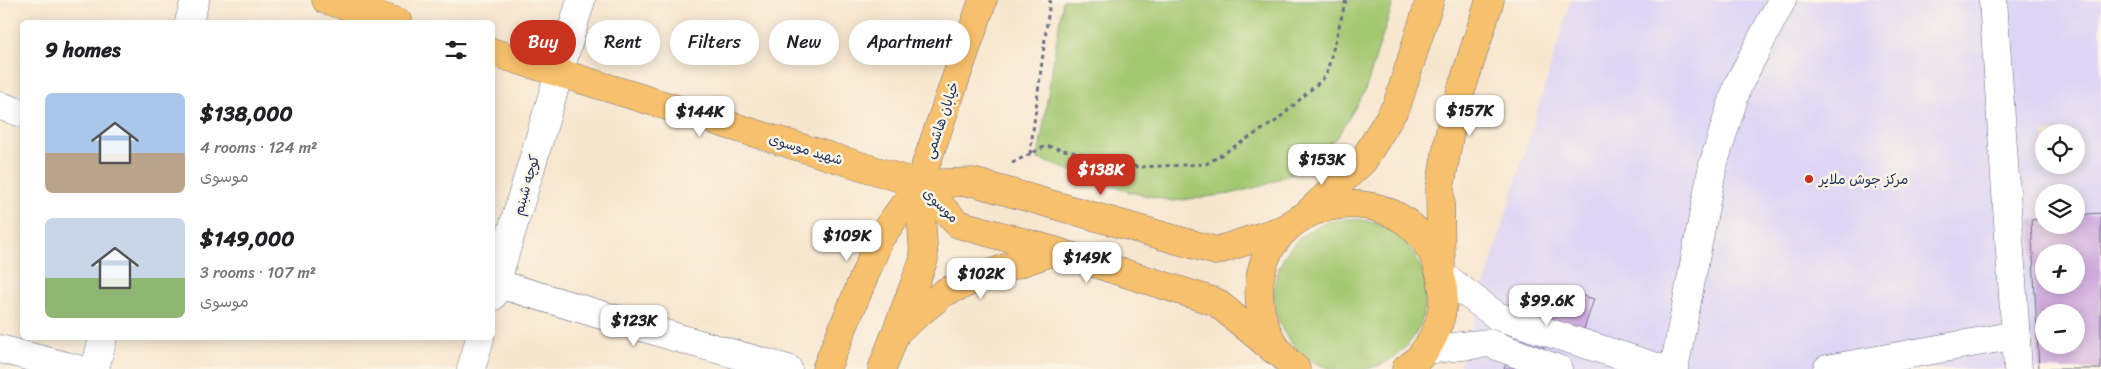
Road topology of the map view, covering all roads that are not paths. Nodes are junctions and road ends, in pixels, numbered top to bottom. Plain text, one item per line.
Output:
1 (195, 0) edge
2 (326, 0) edge
3 (581, 0) edge
4 (983, 0) edge
5 (1430, 0) edge
6 (1490, 0) edge
7 (1782, 0) edge
8 (1993, 0) edge
9 (190, 20) edge
10 (391, 20) edge
11 (495, 53) edge
12 (559, 72) junction
13 (0, 106) edge
14 (20, 112) edge
15 (919, 184) junction
16 (1297, 221) junction
17 (1055, 251) junction
18 (1441, 274) junction
19 (495, 284) edge
20 (495, 287) edge
21 (897, 331) junction
22 (2016, 335) junction
23 (102, 340) edge
24 (479, 340) edge
25 (0, 349) edge
26 (1416, 360) edge
27 (1290, 364) edge
28 (78, 369) edge
29 (94, 369) edge
30 (471, 369) edge
31 (788, 369) edge
32 (826, 369) edge
33 (882, 369) edge
34 (1558, 369) edge
35 (1662, 369) edge
36 (1674, 369) edge
37 (1827, 369) edge
38 (2018, 369) edge

1 - 9 street
2 - 10 main road
3 - 12 street, کوچه شبنم
4 - 15 main road, خیابان هاشمی
5 - 16 main road
6 - 18 main road
7 - 36 street
8 - 22 street
11 - 12 main road, شهید موسوی
12 - 15 main road, شهید موسوی
12 - 19 street, کوچه شبنم
13 - 14 street
15 - 16 main road, موسوی
15 - 17 main road, موسوی
15 - 21 main road
15 - 32 main road
16 - 18 main road, موسوی
16 - 27 main road
17 - 21 main road
17 - 27 main road, موسوی
18 - 26 main road
18 - 35 street
20 - 31 street
21 - 33 main road
22 - 37 street
22 - 38 street
23 - 29 street
24 - 30 street
25 - 28 street
26 - 34 street

